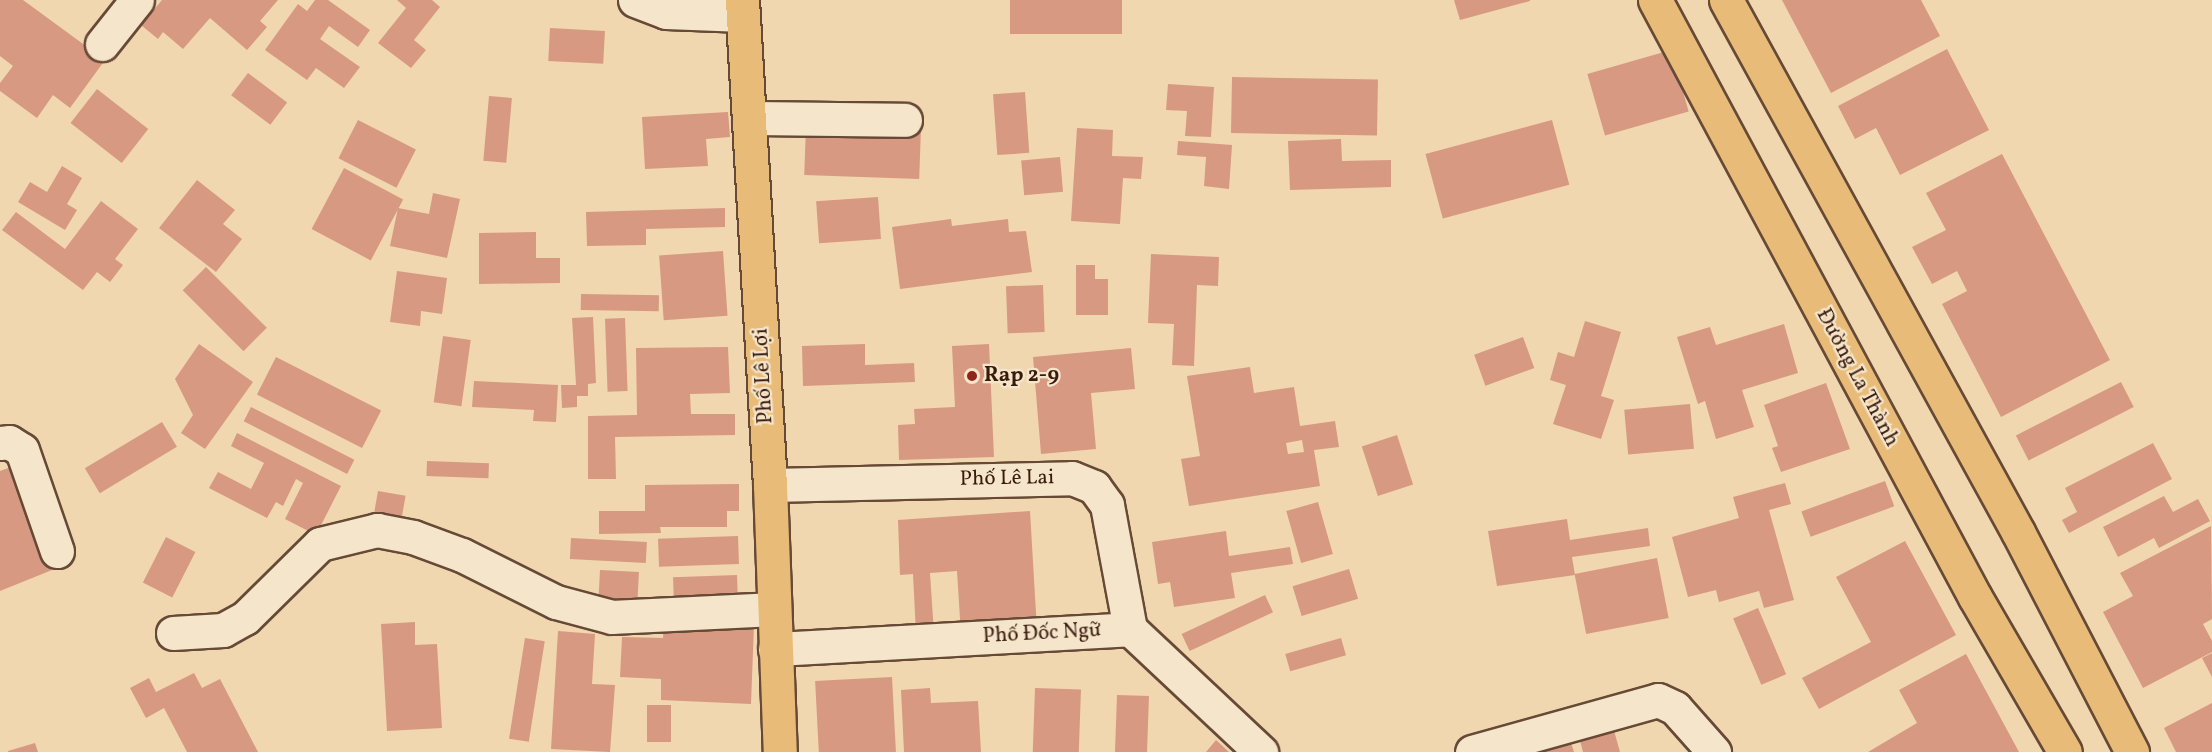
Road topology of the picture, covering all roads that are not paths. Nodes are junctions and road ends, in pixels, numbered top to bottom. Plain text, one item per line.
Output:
1 (137, 0) edge
2 (635, 0) edge
3 (1655, 0) edge
4 (1726, 0) edge
5 (743, 7) edge
6 (102, 44) dead end
7 (749, 118) junction
8 (905, 120) dead end
9 (0, 443) edge
10 (771, 484) junction
11 (57, 551) dead end
12 (774, 609) junction
13 (1130, 629) junction
14 (173, 633) dead end
15 (775, 649) junction
16 (780, 752) edge
17 (1261, 752) edge
18 (1472, 752) edge
19 (1714, 752) edge
20 (2065, 752) edge
21 (2132, 752) edge

1 - 6 street
2 - 5 street
3 - 20 main road, Đường La Thành
4 - 21 main road
5 - 7 main road, Phố Lê Lợi
7 - 8 street
7 - 10 main road, Phố Lê Lợi
9 - 11 street
10 - 12 main road, Phố Lê Lợi
10 - 13 street, Phố Lê Lai
12 - 14 street
12 - 15 main road, Phố Lê Lợi
13 - 15 street, Phố Đốc Ngữ
13 - 17 street, Phố Đốc Ngữ
15 - 16 main road, Phố Lê Lợi
18 - 19 street

